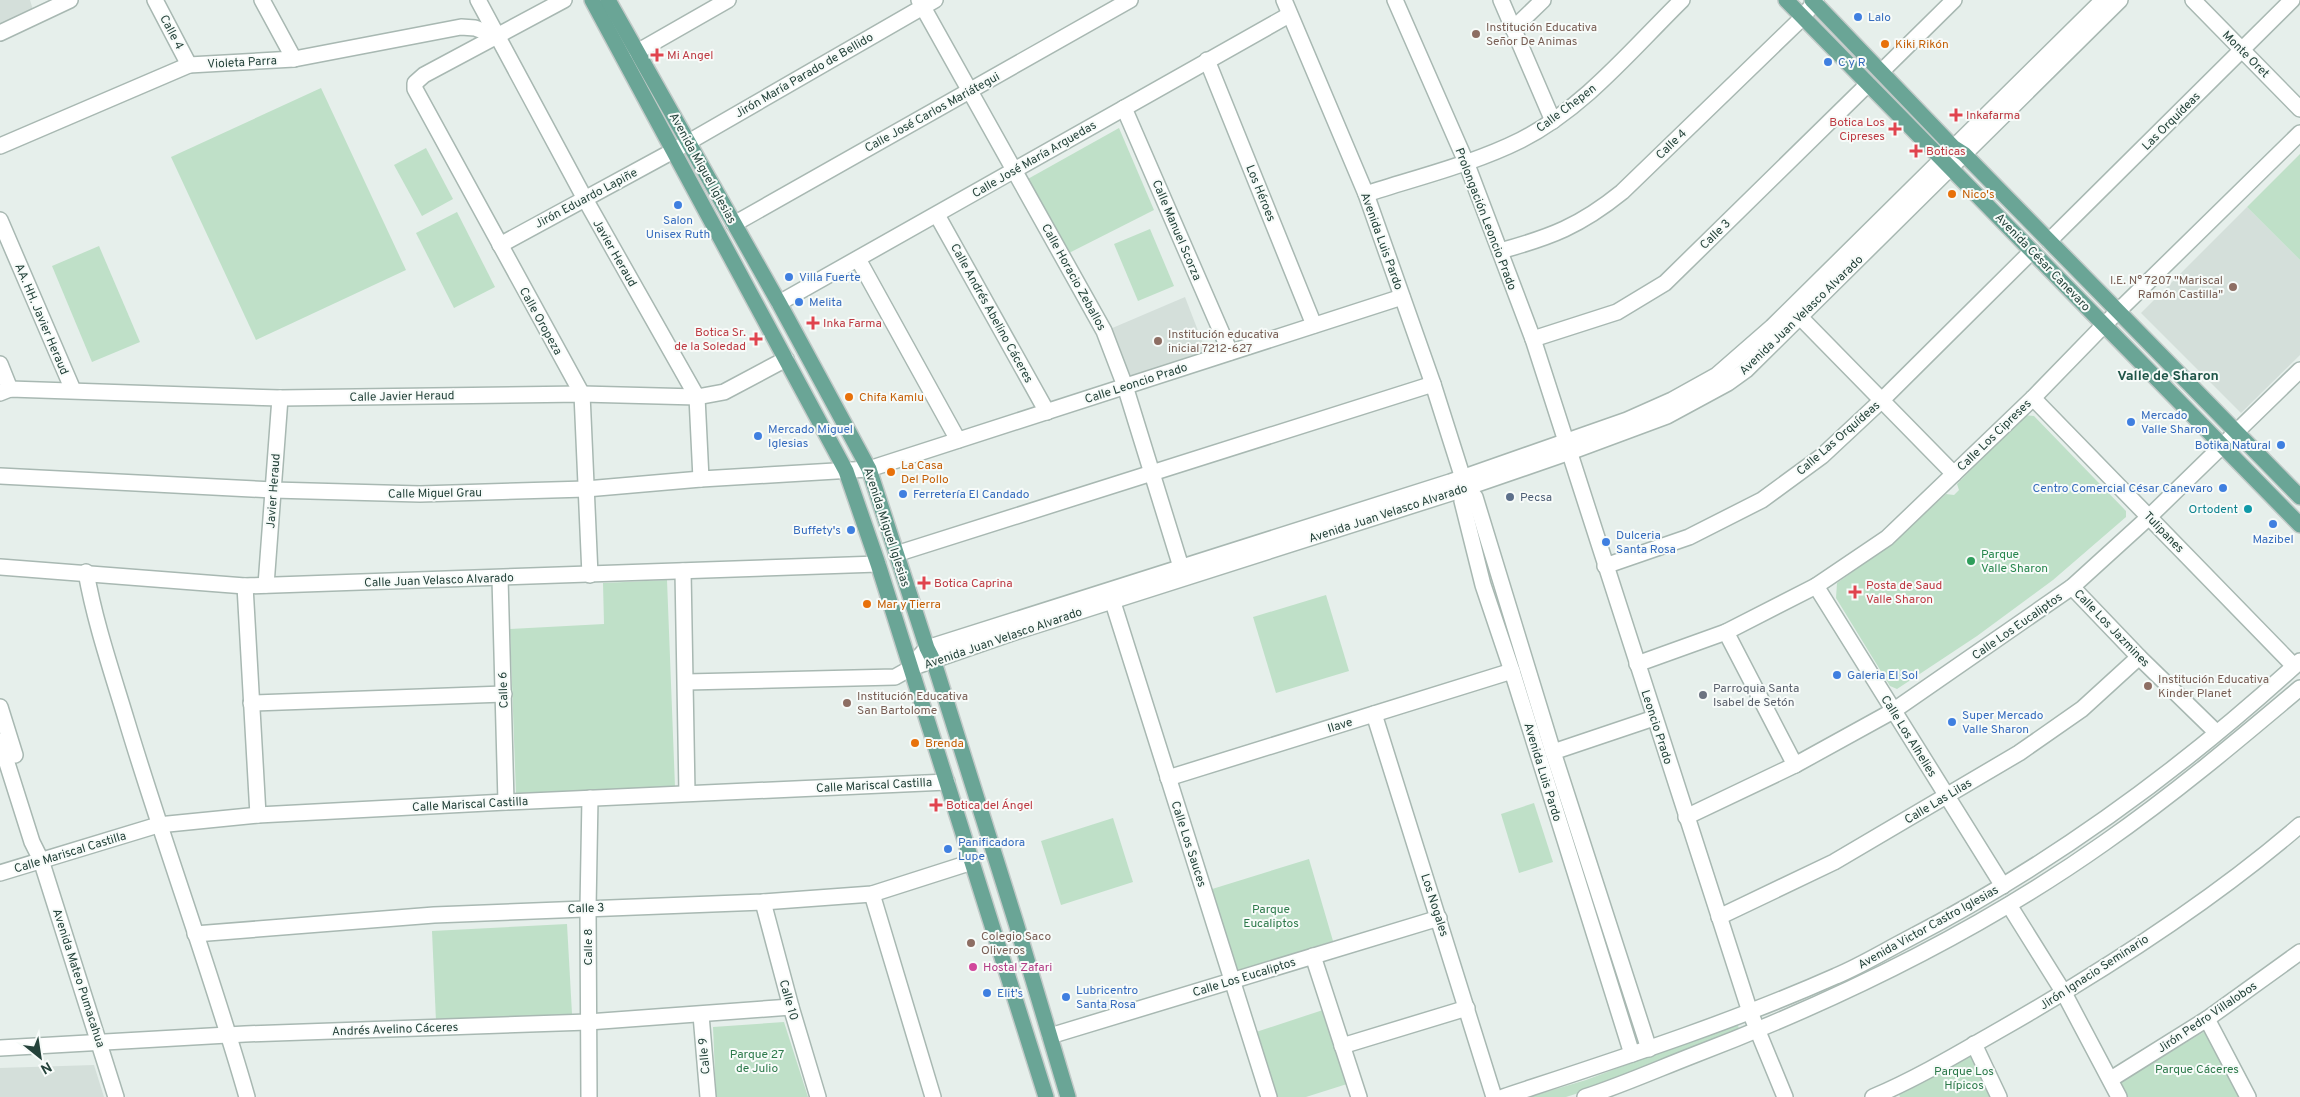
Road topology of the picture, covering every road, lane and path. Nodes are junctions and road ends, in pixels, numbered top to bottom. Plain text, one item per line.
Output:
1 (70, 0) edge
2 (155, 0) edge
3 (262, 0) edge
4 (478, 0) edge
5 (564, 0) edge
6 (592, 0) edge
7 (608, 0) edge
8 (728, 0) edge
9 (1130, 0) edge
10 (1284, 0) edge
11 (1395, 0) edge
12 (1501, 0) edge
13 (1543, 0) edge
14 (1682, 0) edge
15 (1786, 0) edge
16 (1954, 0) edge
17 (2102, 0) edge
18 (2120, 0) edge
19 (2193, 0) edge
20 (2292, 0) edge
21 (1814, 1) edge
22 (926, 2) edge
23 (40, 7) edge
24 (1289, 15) junction
25 (1803, 17) junction
26 (1513, 29) junction
27 (0, 33) edge
28 (496, 36) junction
29 (2242, 50) junction
30 (637, 52) junction
31 (294, 58) junction
32 (1207, 60) junction
33 (189, 65) junction
34 (1882, 71) junction
35 (1868, 84) junction
36 (971, 91) junction
37 (1124, 108) junction
38 (2300, 109) edge
39 (1553, 121) junction
40 (2300, 133) edge
41 (688, 142) junction
42 (0, 146) edge
43 (1958, 150) junction
44 (673, 151) junction
45 (1466, 162) junction
46 (1945, 164) junction
47 (1015, 170) junction
48 (1366, 194) junction
49 (585, 199) junction
50 (936, 215) junction
51 (0, 220) edge
52 (734, 224) junction
53 (2049, 241) junction
54 (500, 245) junction
55 (1500, 251) junction
56 (2032, 251) junction
57 (858, 259) junction
58 (1402, 297) junction
59 (779, 303) junction
60 (2118, 311) junction
61 (1800, 317) junction
62 (1314, 325) junction
63 (2104, 325) junction
64 (1533, 339) junction
65 (1230, 352) junction
66 (786, 359) junction
67 (0, 364) edge
68 (2300, 370) edge
69 (1433, 384) junction
70 (1125, 386) junction
71 (73, 390) junction
72 (5, 391) edge
73 (582, 394) junction
74 (697, 397) junction
75 (280, 398) junction
76 (2033, 398) junction
77 (1882, 400) junction
78 (1047, 412) junction
79 (2237, 432) junction
80 (958, 440) junction
81 (2222, 446) junction
82 (1568, 447) junction
83 (869, 469) junction
84 (846, 471) junction
85 (1152, 474) junction
86 (1954, 474) junction
87 (0, 476) edge
88 (701, 479) junction
89 (1464, 483) junction
90 (586, 489) junction
91 (273, 490) junction
92 (2300, 497) edge
93 (2149, 517) junction
94 (2300, 525) edge
95 (896, 554) junction
96 (878, 564) junction
97 (1605, 566) junction
98 (0, 567) edge
99 (1181, 567) junction
100 (683, 571) junction
101 (86, 572) junction
102 (590, 574) junction
103 (500, 578) junction
104 (266, 585) junction
105 (245, 586) junction
106 (1816, 586) junction
107 (2072, 587) junction
108 (1110, 596) junction
109 (1726, 632) junction
110 (927, 648) junction
111 (2139, 657) junction
112 (934, 662) junction
113 (2297, 663) edge
114 (1636, 664) junction
115 (911, 668) junction
116 (1512, 671) junction
117 (686, 682) junction
118 (2300, 688) edge
119 (504, 694) junction
120 (251, 703) junction
121 (0, 707) edge
122 (1894, 711) junction
123 (1374, 714) junction
124 (1654, 718) junction
125 (2216, 732) junction
126 (0, 741) edge
127 (1553, 752) junction
128 (3, 758) edge
129 (1795, 765) junction
130 (1168, 778) junction
131 (947, 782) junction
132 (687, 793) junction
133 (1946, 796) junction
134 (590, 798) junction
135 (506, 802) junction
136 (258, 816) junction
137 (1686, 817) junction
138 (158, 824) junction
139 (2300, 825) edge
140 (41, 860) junction
141 (972, 862) junction
142 (0, 873) edge
143 (2002, 886) junction
144 (872, 894) junction
145 (763, 902) junction
146 (2009, 905) junction
147 (588, 908) junction
148 (1719, 917) junction
149 (1439, 918) junction
150 (195, 934) junction
151 (1312, 956) junction
152 (2298, 960) edge
153 (1233, 981) junction
154 (2064, 993) junction
155 (791, 1007) junction
156 (1467, 1008) junction
157 (1750, 1012) junction
158 (701, 1015) junction
159 (2207, 1019) junction
160 (588, 1022) junction
161 (1757, 1031) junction
162 (228, 1035) junction
163 (1050, 1036) junction
164 (99, 1042) junction
165 (1974, 1044) junction
166 (1342, 1046) junction
167 (0, 1048) edge
168 (1649, 1049) junction
169 (1632, 1054) junction
170 (2111, 1079) junction
171 (1890, 1094) edge
172 (116, 1097) edge
173 (247, 1097) edge
174 (589, 1097) edge
175 (708, 1097) edge
176 (818, 1097) edge
177 (933, 1097) edge
178 (1046, 1097) edge
179 (1068, 1097) edge
180 (1269, 1097) edge
181 (1359, 1097) edge
182 (1494, 1097) edge
183 (1503, 1097) edge
184 (1585, 1097) edge
185 (1785, 1097) edge
186 (1873, 1097) edge
187 (1998, 1097) edge
188 (2119, 1097) edge
189 (2248, 1097) edge

1 - 23 street
2 - 33 street, Calle 4
3 - 31 street
4 - 28 street, Javier Heraud
5 - 28 street
6 - 44 main road, Avenida Miguel Iglesias
7 - 30 main road, Avenida Miguel Iglesias
8 - 30 street
9 - 36 street, Calle José Carlos Mariátegui
10 - 24 street, Avenida Luis Pardo
11 - 45 street, Prolongación Leoncio Prado
12 - 26 street
13 - 26 street
14 - 39 street, Calle Chepen
15 - 25 main road, Avenida César Canevaro
16 - 34 street
17 - 43 street, Avenida Juan Velasco Alvarado
18 - 43 street, Avenida Juan Velasco Alvarado
19 - 29 street, Monte Oret
20 - 29 street, Las Orquídeas
21 - 25 street, Calle 4
21 - 34 main road, Avenida César Canevaro
22 - 36 street, Calle Horacio Zeballos
22 - 41 street, Jirón María Parado de Bellido
23 - 27 street
24 - 32 street, Calle José María Arguedas
24 - 48 street, Avenida Luis Pardo
25 - 35 main road, Avenida César Canevaro
25 - 55 street, Calle 4
26 - 39 street
28 - 31 street, Violeta Parra
28 - 49 street, Javier Heraud
28 - 54 street, Calle Oropeza
29 - 38 street, Monte Oret
29 - 53 street, Las Orquídeas
30 - 41 main road, Avenida Miguel Iglesias
31 - 33 street, Violeta Parra
32 - 37 street, Calle José María Arguedas
32 - 62 street, Los Héroes
33 - 42 street, Violeta Parra
34 - 43 main road, Avenida César Canevaro
35 - 46 main road, Avenida César Canevaro
35 - 64 street, Calle 3
36 - 47 street, Calle Horacio Zeballos
36 - 52 street, Calle José Carlos Mariátegui
37 - 47 street, Calle José María Arguedas
37 - 65 street, Calle Manuel Scorza
39 - 45 street, Calle Chepen
40 - 60 street, Calle Los Cipreses
41 - 44 street, Jirón María Parado de Bellido
41 - 52 main road, Avenida Miguel Iglesias
43 - 46 street, Avenida Juan Velasco Alvarado
43 - 53 main road, Avenida César Canevaro
44 - 49 street, Jirón Eduardo Lapiñe
44 - 66 main road, Avenida Miguel Iglesias
45 - 48 street, Calle Chepen
45 - 55 street, Prolongación Leoncio Prado
46 - 56 main road, Avenida César Canevaro
46 - 61 street, Avenida Juan Velasco Alvarado
46 - 82 street, Avenida Juan Velasco Alvarado
47 - 50 street, Calle José María Arguedas
47 - 70 street, Calle Horacio Zeballos
48 - 58 street, Avenida Luis Pardo
49 - 54 street, Jirón Eduardo Lapiñe
49 - 74 street, Javier Heraud
50 - 57 street, Calle José María Arguedas
50 - 78 street, Calle Andrés Abelino Cáceres
51 - 71 street, AA. HH. Javier Heraud
52 - 59 main road, Avenida Miguel Iglesias
53 - 60 main road, Avenida César Canevaro
54 - 73 street, Calle Oropeza
55 - 64 street, Prolongación Leoncio Prado
56 - 63 main road, Avenida César Canevaro
56 - 77 street, Calle Las Orquídeas
57 - 59 street, Calle José María Arguedas
57 - 80 street
58 - 62 street, Calle Leoncio Prado
58 - 69 street, Avenida Luis Pardo
59 - 83 main road, Avenida Miguel Iglesias
60 - 63 street, Calle Los Cipreses
60 - 79 main road, Avenida César Canevaro
61 - 77 street
61 - 82 street, Avenida Juan Velasco Alvarado
62 - 65 street, Calle Leoncio Prado
63 - 76 street, Calle Los Cipreses
63 - 81 main road, Avenida César Canevaro
64 - 82 street, Prolongación Leoncio Prado
65 - 70 street, Calle Leoncio Prado
66 - 74 street, Calle Javier Heraud
66 - 84 main road, Avenida Miguel Iglesias
67 - 72 street
68 - 79 street, Calle Los Eucaliptos
69 - 85 street
69 - 89 street, Avenida Luis Pardo
70 - 78 street, Calle Leoncio Prado
70 - 85 street, Calle Horacio Zeballos
71 - 72 street, Calle Javier Heraud
71 - 75 street, Calle Javier Heraud
73 - 74 street, Calle Javier Heraud
73 - 75 street, Calle Javier Heraud
73 - 90 street, Calle Oropeza
74 - 88 street, Javier Heraud
75 - 91 street, Javier Heraud
76 - 86 street, Calle Los Cipreses
76 - 93 street, Tulipanes
77 - 86 street
77 - 97 street, Calle Las Orquídeas
78 - 80 street, Calle Leoncio Prado
79 - 81 street, Calle Los Eucaliptos
79 - 92 main road, Avenida César Canevaro
80 - 83 street, Calle Leoncio Prado
81 - 93 street, Calle Los Eucaliptos
81 - 94 main road, Avenida César Canevaro
82 - 89 street, Avenida Juan Velasco Alvarado
82 - 97 street, Leoncio Prado
83 - 84 street, Calle Miguel Grau
83 - 95 main road, Avenida Miguel Iglesias
84 - 88 street, Calle Miguel Grau
84 - 96 main road, Avenida Miguel Iglesias
85 - 95 street
85 - 99 street, Calle Horacio Zeballos
86 - 106 street, Calle Los Cipreses
87 - 91 street, Calle Miguel Grau
88 - 90 street, Calle Miguel Grau
89 - 99 street, Avenida Juan Velasco Alvarado
89 - 108 street, Avenida Juan Velasco Alvarado
89 - 116 street, Avenida Luis Pardo
89 - 127 street, Avenida Luis Pardo
90 - 91 street, Calle Miguel Grau
90 - 102 street, Calle Oropeza
91 - 104 street, Javier Heraud
93 - 107 street, Calle Los Eucaliptos
93 - 113 street, Tulipanes
95 - 110 main road, Avenida Miguel Iglesias
96 - 100 street, Calle Juan Velasco Alvarado
96 - 115 main road, Avenida Miguel Iglesias
97 - 114 street, Leoncio Prado
98 - 101 street, Calle Juan Velasco Alvarado
99 - 108 street, Avenida Juan Velasco Alvarado
100 - 102 street, Calle Juan Velasco Alvarado
100 - 117 street
101 - 105 street, Calle Juan Velasco Alvarado
101 - 138 street
102 - 103 street, Calle Juan Velasco Alvarado
103 - 104 street, Calle Juan Velasco Alvarado
103 - 119 street, Calle 6
104 - 105 street, Calle Juan Velasco Alvarado
105 - 120 street
106 - 109 street, Calle Los Cipreses
106 - 122 street, Calle Los Alhelies
107 - 111 street, Calle Los Jazmines
107 - 122 street, Calle Los Eucaliptos
108 - 110 street, Avenida Juan Velasco Alvarado
108 - 112 street, Avenida Juan Velasco Alvarado
108 - 130 street, Calle Los Sauces
109 - 114 street, Calle Los Cipreses
109 - 129 street
110 - 112 main road, Avenida Miguel Iglesias
110 - 115 street, Avenida Juan Velasco Alvarado
111 - 125 street, Calle Los Jazmines
111 - 133 street, Calle Las Lilas
112 - 115 street, Avenida Juan Velasco Alvarado
112 - 163 main road, Avenida Miguel Iglesias
113 - 125 street, Avenida Victor Castro Iglesias
114 - 124 street, Leoncio Prado
115 - 117 street
115 - 131 main road, Avenida Miguel Iglesias
116 - 123 street, Ilave
116 - 169 street, Avenida Luis Pardo
117 - 132 street
118 - 146 street, Avenida Victor Castro Iglesias
119 - 120 street
119 - 135 street, Calle 6
120 - 136 street
121 - 140 street, Avenida Mateo Pumacahua
122 - 129 street, Calle Los Eucaliptos
122 - 133 street, Calle Los Alhelies
123 - 130 street, Ilave
123 - 149 street, Los Nogales
124 - 127 street
124 - 137 street, Leoncio Prado
125 - 143 street, Avenida Victor Castro Iglesias
126 - 128 street, Avenida Mateo Pumacahua
127 - 168 street, Avenida Luis Pardo
128 - 140 street, Avenida Mateo Pumacahua
129 - 137 street, Calle Los Eucaliptos
130 - 153 street, Calle Los Sauces
131 - 132 street, Calle Mariscal Castilla
131 - 141 main road, Avenida Miguel Iglesias
132 - 134 street, Calle Mariscal Castilla
133 - 143 street, Calle Los Alhelies
133 - 148 street, Calle Las Lilas
134 - 135 street, Calle Mariscal Castilla
134 - 147 street, Calle 8
135 - 136 street, Calle Mariscal Castilla
136 - 138 street, Calle Mariscal Castilla
137 - 148 street, Leoncio Prado
138 - 140 street, Calle Mariscal Castilla
138 - 150 street
139 - 154 street, Jirón Ignacio Seminario
140 - 142 street, Calle Mariscal Castilla
140 - 164 street, Avenida Mateo Pumacahua
141 - 144 street, Calle 3
141 - 178 main road, Avenida Miguel Iglesias
143 - 157 street, Avenida Victor Castro Iglesias
144 - 145 street, Calle 3
144 - 177 street
145 - 147 street, Calle 3
145 - 155 street, Calle 10
146 - 154 street
146 - 161 street, Avenida Victor Castro Iglesias
147 - 150 street, Calle 3
147 - 160 street, Calle 8
148 - 157 street, Leoncio Prado
149 - 151 street, Calle Los Eucaliptos
149 - 156 street, Los Nogales
150 - 162 street
151 - 153 street, Calle Los Eucaliptos
151 - 166 street
152 - 159 street, Jirón Pedro Villalobos
153 - 163 street, Calle Los Eucaliptos
153 - 180 street, Calle Los Sauces
154 - 165 street, Jirón Ignacio Seminario
154 - 170 street
155 - 158 street, Andrés Avelino Cáceres
155 - 176 street, Calle 10
156 - 166 street
156 - 182 street, Los Nogales
157 - 161 street, Leoncio Prado
157 - 168 street, Avenida Victor Castro Iglesias
158 - 160 street, Andrés Avelino Cáceres
158 - 175 street, Calle 9
159 - 170 street, Jirón Pedro Villalobos
159 - 189 street
160 - 162 street, Andrés Avelino Cáceres
160 - 174 street, Calle 8
161 - 184 street, Avenida Victor Castro Iglesias
161 - 185 street, Leoncio Prado
162 - 164 street, Andrés Avelino Cáceres
162 - 173 street
163 - 179 main road, Avenida Miguel Iglesias
164 - 167 street, Andrés Avelino Cáceres
164 - 172 street, Avenida Mateo Pumacahua
165 - 171 street, Jirón Ignacio Seminario
165 - 187 street
166 - 181 street
168 - 169 street, Avenida Victor Castro Iglesias
169 - 183 street, Avenida Victor Castro Iglesias
170 - 188 street
171 - 186 street, Jirón Ignacio Seminario

